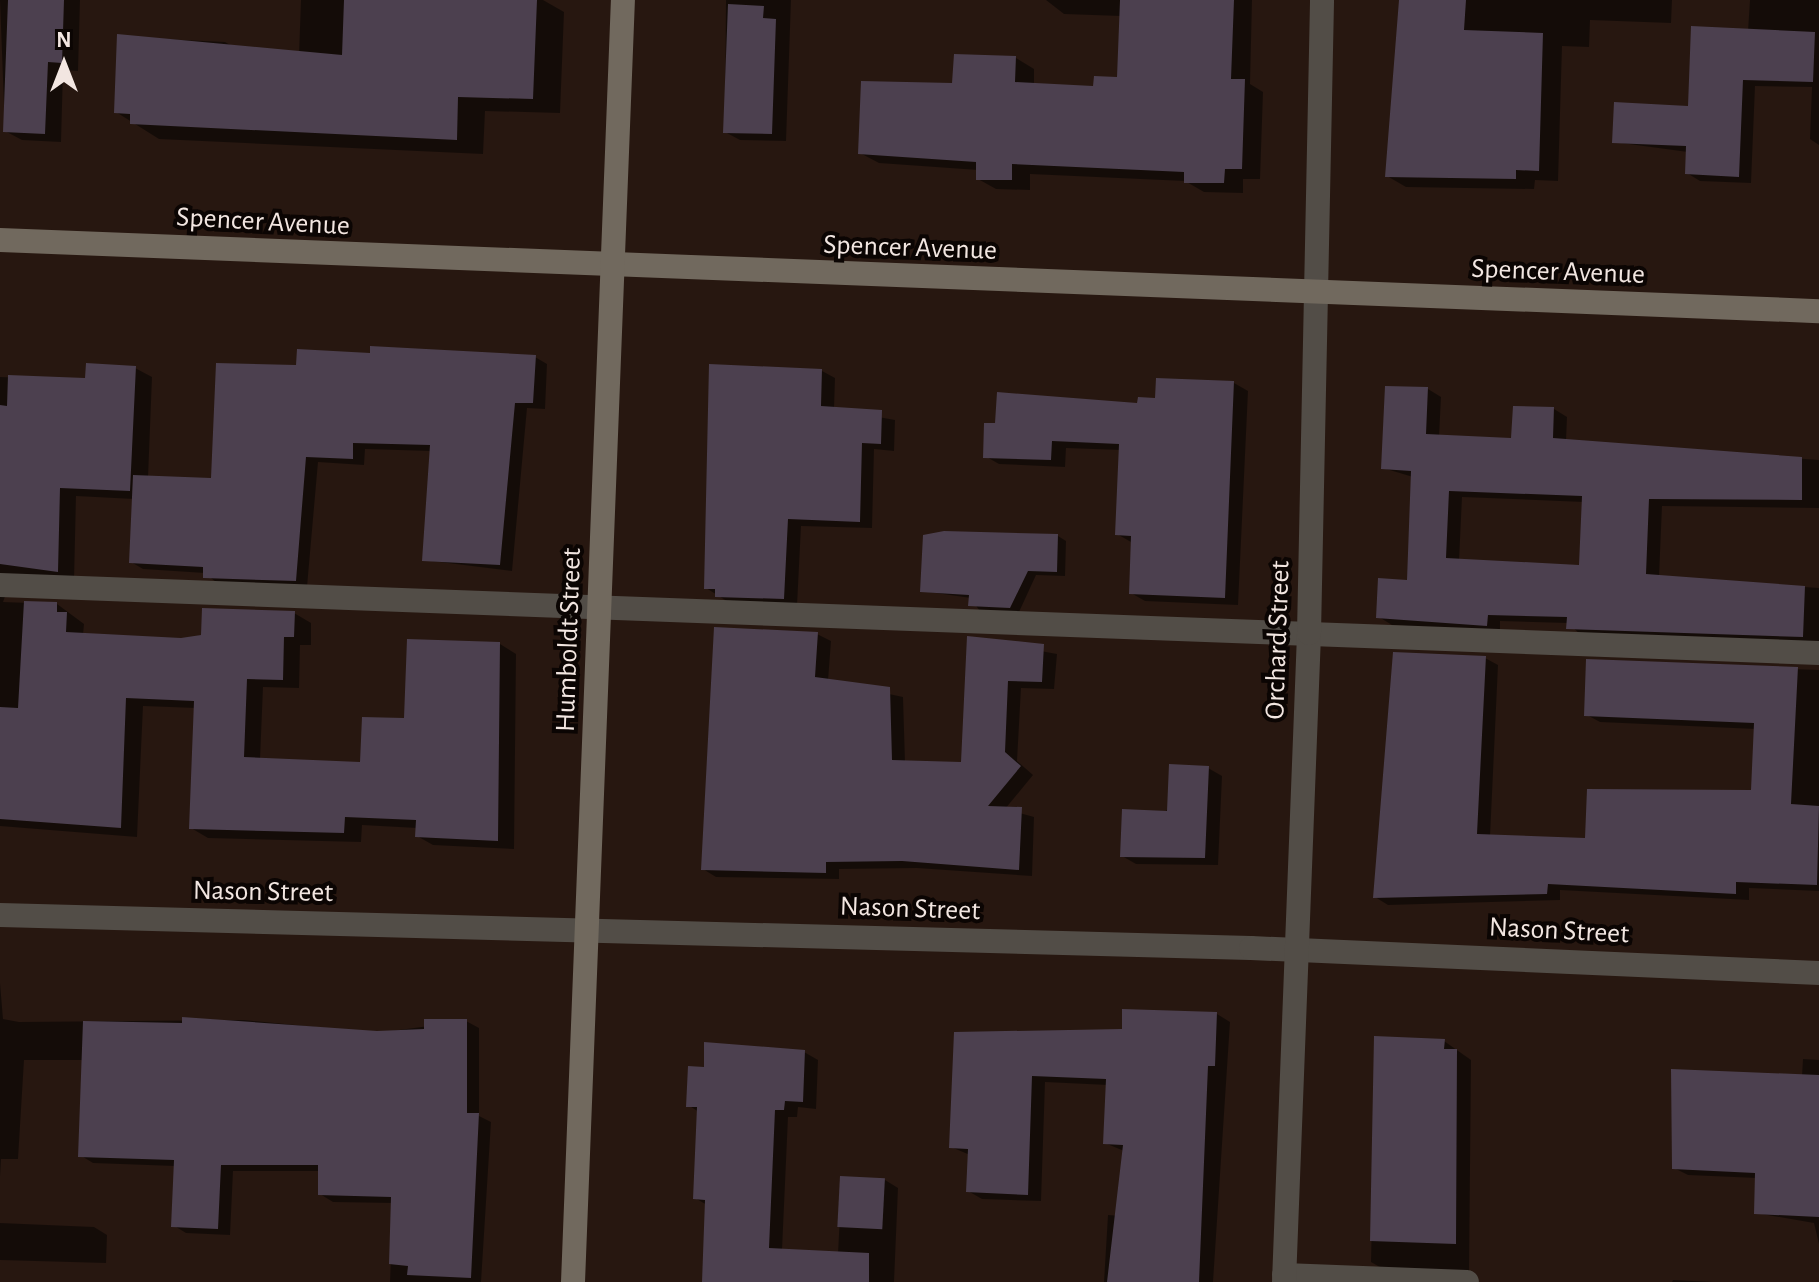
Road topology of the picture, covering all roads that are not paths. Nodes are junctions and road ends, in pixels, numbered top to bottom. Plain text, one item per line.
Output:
1 (623, 0) edge
2 (1322, 0) edge
3 (0, 240) edge
4 (615, 267) junction
5 (1315, 292) junction
6 (1819, 311) edge
7 (0, 585) edge
8 (601, 606) junction
9 (1309, 633) junction
10 (1819, 653) edge
11 (0, 915) edge
12 (586, 930) junction
13 (1294, 949) junction
14 (1819, 973) edge
15 (1284, 1278) edge
16 (573, 1282) edge
17 (1467, 1282) edge

1 - 4 street, Humboldt Street
2 - 5 street, Orchard Street
3 - 4 street, Spencer Avenue
4 - 5 street, Spencer Avenue
4 - 8 street, Humboldt Street
5 - 6 street, Spencer Avenue
5 - 9 street, Orchard Street
7 - 8 street
8 - 9 street
8 - 12 street, Humboldt Street
9 - 10 street
9 - 13 street, Orchard Street
11 - 12 street, Nason Street
12 - 13 street, Nason Street
12 - 16 street, Humboldt Street
13 - 14 street, Nason Street
13 - 15 street, Orchard Street
15 - 17 street

